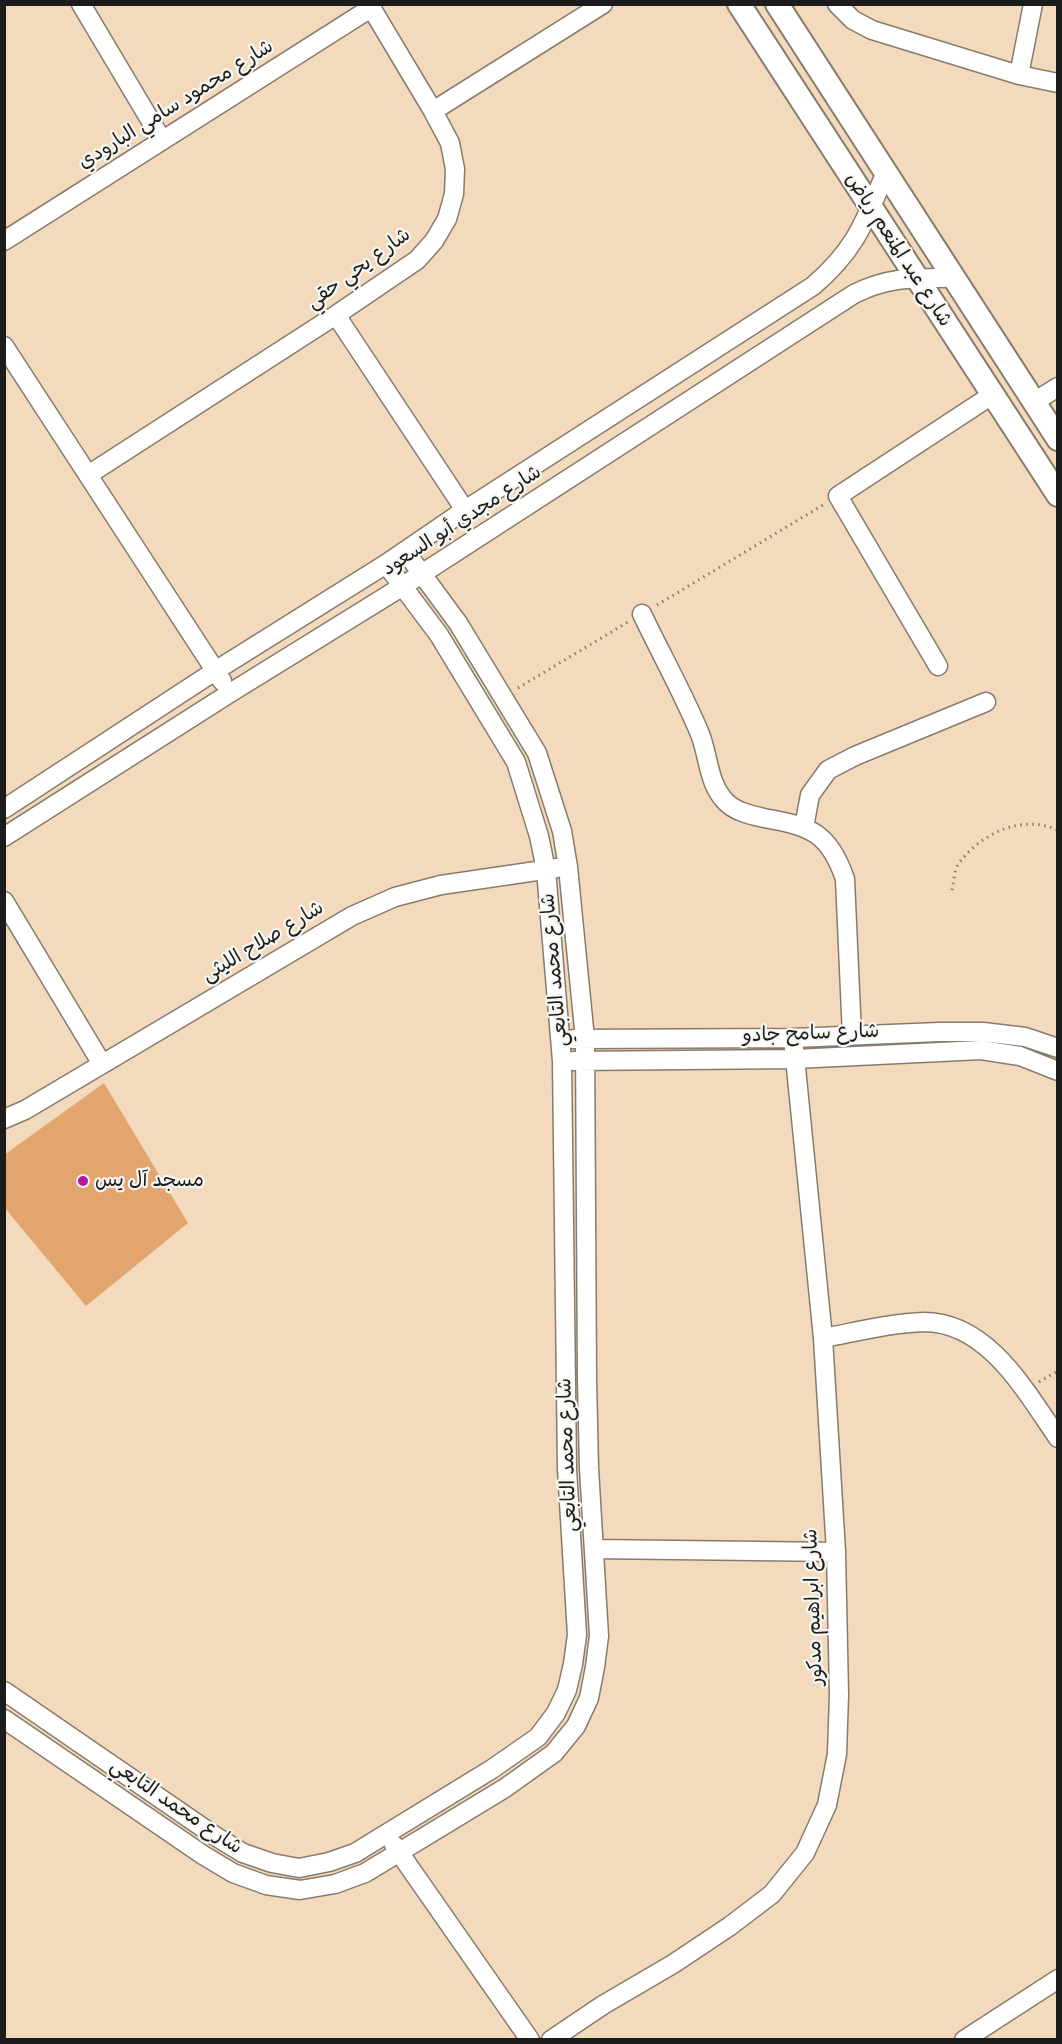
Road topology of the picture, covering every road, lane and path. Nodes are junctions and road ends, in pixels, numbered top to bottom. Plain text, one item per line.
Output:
1 (81, 4) edge
2 (603, 4) edge
3 (739, 4) edge
4 (777, 4) edge
5 (837, 4) edge
6 (1034, 4) edge
7 (370, 6) edge
8 (1019, 75) junction
9 (1058, 83) edge
10 (434, 111) junction
11 (162, 140) junction
12 (885, 172) junction
13 (870, 208) junction
14 (4, 241) edge
15 (916, 278) junction
16 (954, 278) junction
17 (792, 299) junction
18 (336, 315) junction
19 (808, 324) junction
20 (4, 346) edge
21 (1058, 387) edge
22 (992, 395) junction
23 (1034, 402) junction
24 (1058, 439) edge
25 (88, 475) junction
26 (1058, 495) edge
27 (838, 496) junction
28 (465, 510) junction
29 (405, 551) junction
30 (386, 564) junction
31 (422, 573) junction
32 (403, 586) junction
33 (642, 614) junction
34 (938, 666) dead end
35 (215, 671) junction
36 (230, 693) junction
37 (504, 697) junction
38 (986, 702) dead end
39 (4, 809) edge
40 (804, 827) junction
41 (1058, 830) edge
42 (4, 837) edge
43 (568, 867) junction
44 (546, 870) junction
45 (952, 890) dead end
46 (4, 901) edge
47 (852, 1036) junction
48 (793, 1038) junction
49 (562, 1039) junction
50 (585, 1039) junction
51 (1058, 1048) edge
52 (795, 1059) junction
53 (562, 1061) junction
54 (585, 1061) junction
55 (102, 1064) junction
56 (1058, 1071) edge
57 (4, 1119) edge
58 (824, 1338) junction
59 (1058, 1371) edge
60 (1025, 1391) junction
61 (1058, 1438) edge
62 (589, 1468) junction
63 (567, 1469) junction
64 (595, 1549) junction
65 (836, 1552) junction
66 (4, 1691) edge
67 (4, 1719) edge
68 (386, 1834) junction
69 (400, 1854) junction
70 (1058, 1979) edge
71 (530, 2040) edge
72 (551, 2040) edge
73 (964, 2040) edge

1 - 11 street
2 - 10 street
3 - 13 street, شارع عبد المنعم رياض
4 - 12 street, شارع عبد المنعم رياض
5 - 8 street
6 - 8 street
7 - 10 street, شارع يحي حقي
7 - 11 street, شارع محمود سامي البارودي
8 - 9 street
10 - 18 street, شارع يحي حقي
11 - 14 street, شارع محمود سامي البارودي
12 - 13 street, شارع مجدي أبو السعود
12 - 16 street, شارع عبد المنعم رياض
13 - 15 street, شارع عبد المنعم رياض
13 - 17 street, شارع مجدي أبو السعود
15 - 16 street, شارع مجدي أبو السعود
15 - 19 street, شارع مجدي أبو السعود
15 - 22 street, شارع عبد المنعم رياض
16 - 23 street, شارع عبد المنعم رياض
17 - 19 street
17 - 28 street, شارع مجدي أبو السعود
18 - 25 street, شارع يحي حقي
18 - 28 street
19 - 31 street, شارع مجدي أبو السعود
20 - 25 street
21 - 23 street
22 - 26 street, شارع عبد المنعم رياض
22 - 27 street
23 - 24 street, شارع عبد المنعم رياض
25 - 35 street
27 - 33 path
27 - 34 street
28 - 29 street, شارع مجدي أبو السعود
29 - 30 street, شارع مجدي أبو السعود
29 - 31 street, شارع محمد التابعي
30 - 32 street, شارع محمد التابعي
30 - 35 street, شارع مجدي أبو السعود
31 - 32 street, شارع مجدي أبو السعود
31 - 37 street, شارع محمد التابعي
32 - 36 street, شارع مجدي أبو السعود
32 - 44 street, شارع محمد التابعي
33 - 37 path
33 - 40 street
35 - 36 street
35 - 39 street, شارع مجدي أبو السعود
36 - 42 street, شارع مجدي أبو السعود
37 - 43 street, شارع محمد التابعي
38 - 40 street
40 - 47 street
41 - 45 path
43 - 44 street, شارع صلاح الليثى
43 - 50 street, شارع محمد التابعي
44 - 49 street, شارع محمد التابعي
44 - 55 street, شارع صلاح الليثى
46 - 55 street
47 - 48 street, شارع سامح جادو
47 - 51 street, شارع سامح جادو
48 - 50 street, شارع سامح جادو
48 - 52 street, شارع ابراهيم مدكور
49 - 50 street, شارع سامح جادو
49 - 53 street, شارع محمد التابعي
50 - 54 street, شارع محمد التابعي
52 - 54 street, شارع سامح جادو
52 - 56 street, شارع سامح جادو
52 - 58 street, شارع ابراهيم مدكور
53 - 54 street, شارع سامح جادو
53 - 63 street, شارع محمد التابعي
54 - 62 street, شارع محمد التابعي
55 - 57 street, شارع صلاح الليثى
58 - 60 street
58 - 65 street, شارع ابراهيم مدكور
59 - 60 path
60 - 61 street
62 - 63 street
62 - 64 street, شارع محمد التابعي
63 - 68 street, شارع محمد التابعي
64 - 65 street
64 - 69 street, شارع محمد التابعي
65 - 72 street, شارع ابراهيم مدكور
66 - 68 street, شارع محمد التابعي
67 - 69 street, شارع محمد التابعي
68 - 69 street
69 - 71 street
70 - 73 street

